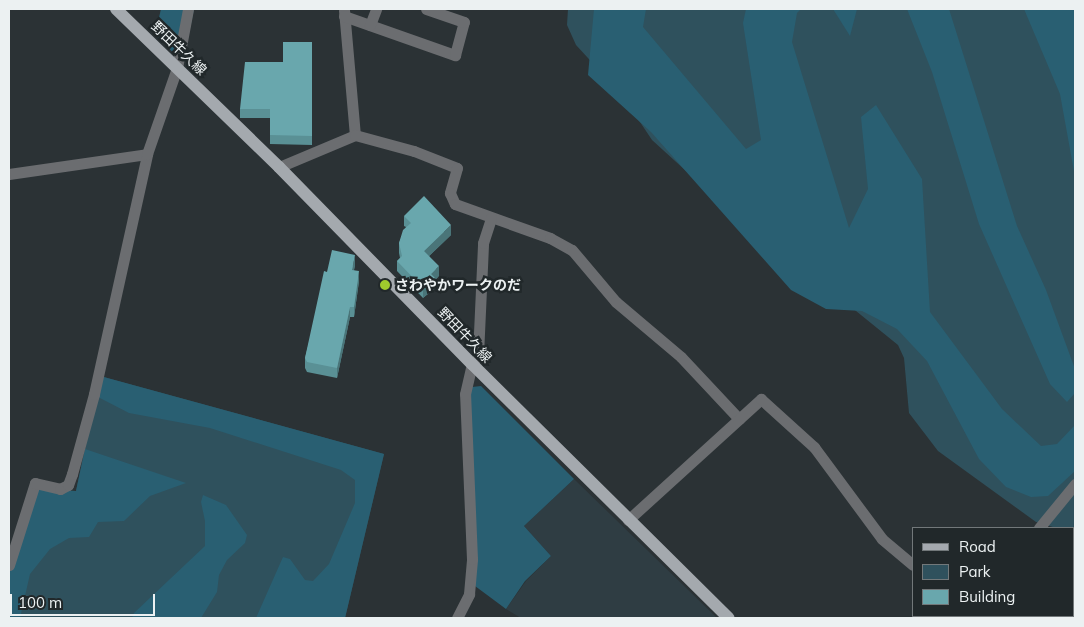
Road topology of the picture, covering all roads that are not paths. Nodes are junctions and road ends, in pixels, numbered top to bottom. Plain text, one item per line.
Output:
1 (116, 9) edge
2 (188, 9) edge
3 (376, 9) edge
4 (426, 9) edge
5 (344, 13) edge
6 (370, 25) junction
7 (178, 68) junction
8 (355, 135) junction
9 (147, 154) junction
10 (279, 167) junction
11 (9, 174) edge
12 (491, 218) junction
13 (472, 364) junction
14 (739, 419) junction
15 (1075, 484) edge
16 (628, 520) junction
17 (1040, 527) edge
18 (912, 564) edge
19 (9, 565) edge
20 (457, 618) edge
21 (729, 618) edge

1 - 7 main road, 野田牛久線
2 - 7 street
3 - 6 street
4 - 6 street
5 - 6 street
5 - 8 street
7 - 9 street
7 - 10 main road, 野田牛久線
8 - 10 street
8 - 12 street
9 - 11 street
9 - 19 street
10 - 13 main road, 野田牛久線
12 - 13 street
12 - 14 street
13 - 16 main road, 野田牛久線
13 - 20 street
14 - 16 street
14 - 18 street
15 - 17 street
16 - 21 main road, 野田牛久線

